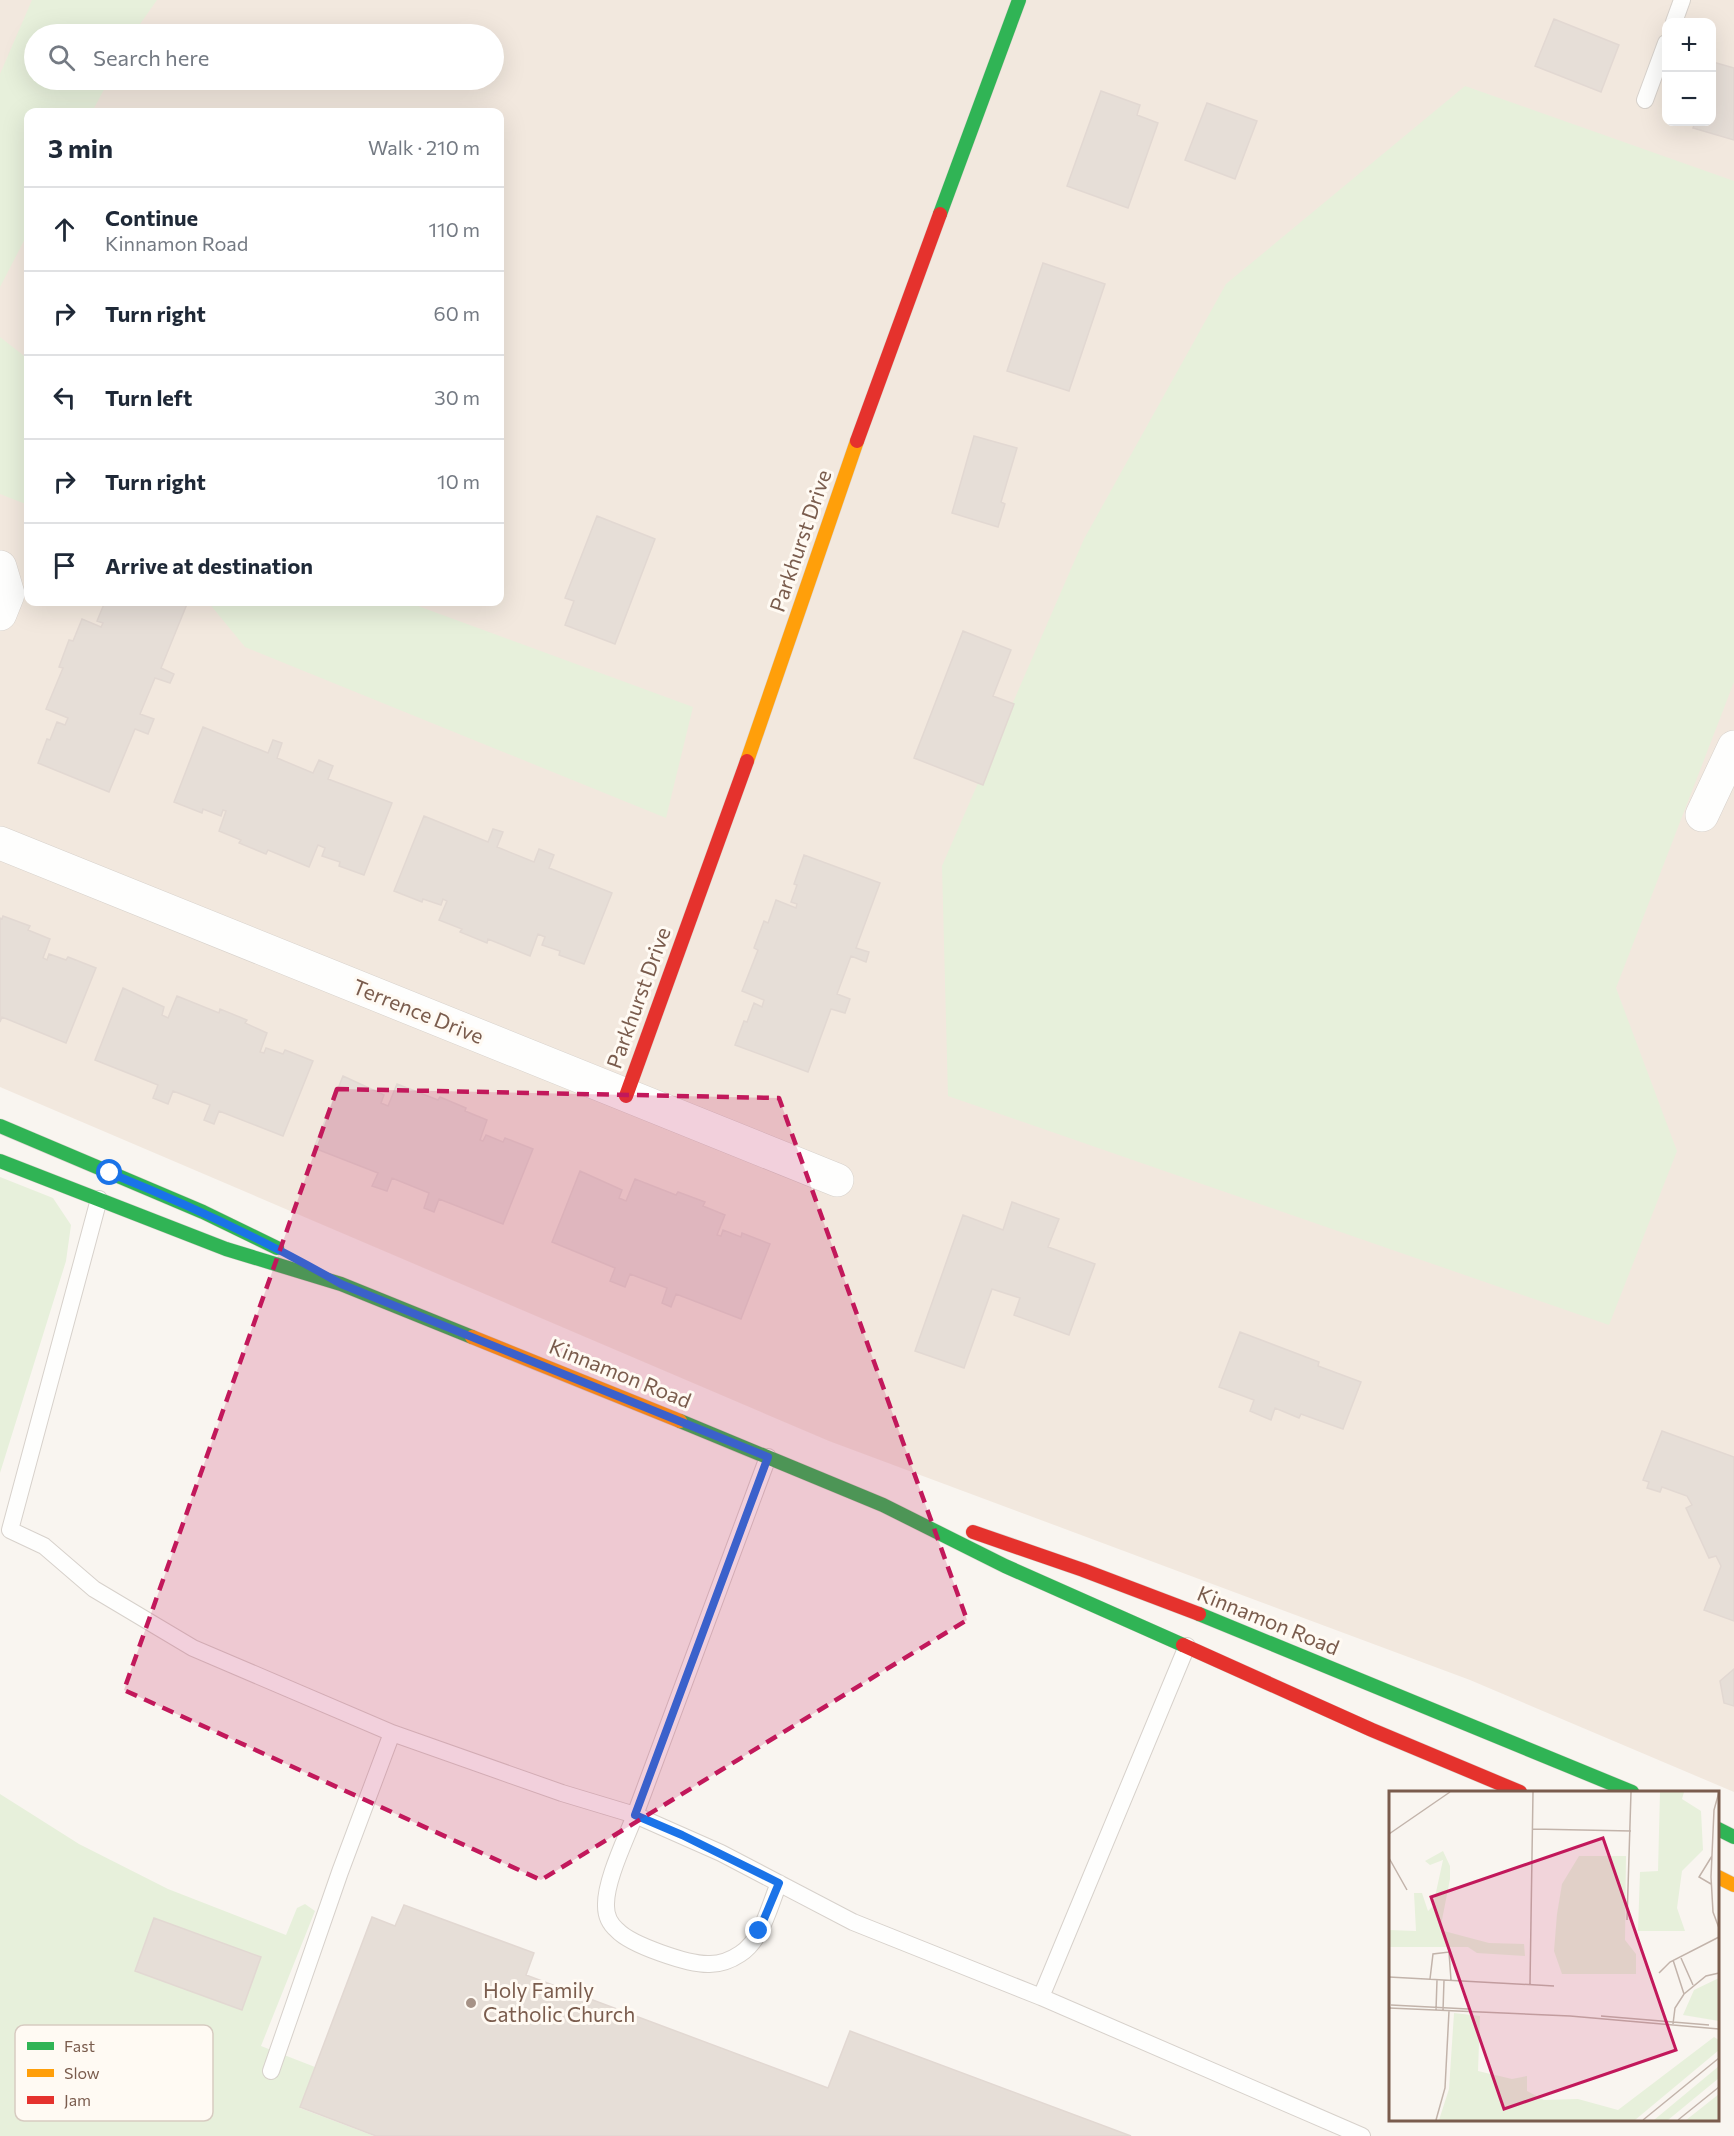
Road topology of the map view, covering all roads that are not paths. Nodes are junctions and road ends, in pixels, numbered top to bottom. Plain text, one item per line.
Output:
1 (1019, 0) edge
2 (1682, 0) edge
3 (1675, 18) edge
4 (1662, 54) edge
5 (1645, 100) dead end
6 (0, 567) edge
7 (0, 614) edge
8 (1734, 747) edge
9 (1702, 815) dead end
10 (0, 843) edge
11 (626, 1096) junction
12 (0, 1126) edge
13 (0, 1161) edge
14 (837, 1180) dead end
15 (99, 1199) junction
16 (341, 1284) junction
17 (768, 1457) junction
18 (883, 1505) junction
19 (1187, 1646) junction
20 (392, 1733) junction
21 (1518, 1791) edge
22 (1630, 1791) edge
23 (635, 1815) junction
24 (1719, 1830) edge
25 (1734, 1837) edge
26 (1719, 1878) edge
27 (779, 1883) junction
28 (1734, 1885) edge
29 (1041, 1997) junction
30 (271, 2071) dead end
31 (1362, 2136) edge

1 - 11 main road, Parkhurst Drive
2 - 3 lane
4 - 5 lane
6 - 7 street
8 - 9 street
10 - 11 street, Terrence Drive
11 - 14 street, Terrence Drive
12 - 16 main road, Kinnamon Road
13 - 15 main road, Kinnamon Road
15 - 16 main road, Kinnamon Road
15 - 20 lane
16 - 17 main road, Kinnamon Road
17 - 18 main road, Kinnamon Road
17 - 23 lane
18 - 19 main road, Kinnamon Road
18 - 22 main road, Kinnamon Road
19 - 21 main road, Kinnamon Road
19 - 29 lane
20 - 23 lane
20 - 30 lane
23 - 27 lane
23 - 27 lane
24 - 25 main road
26 - 28 main road
27 - 29 lane
29 - 31 lane

